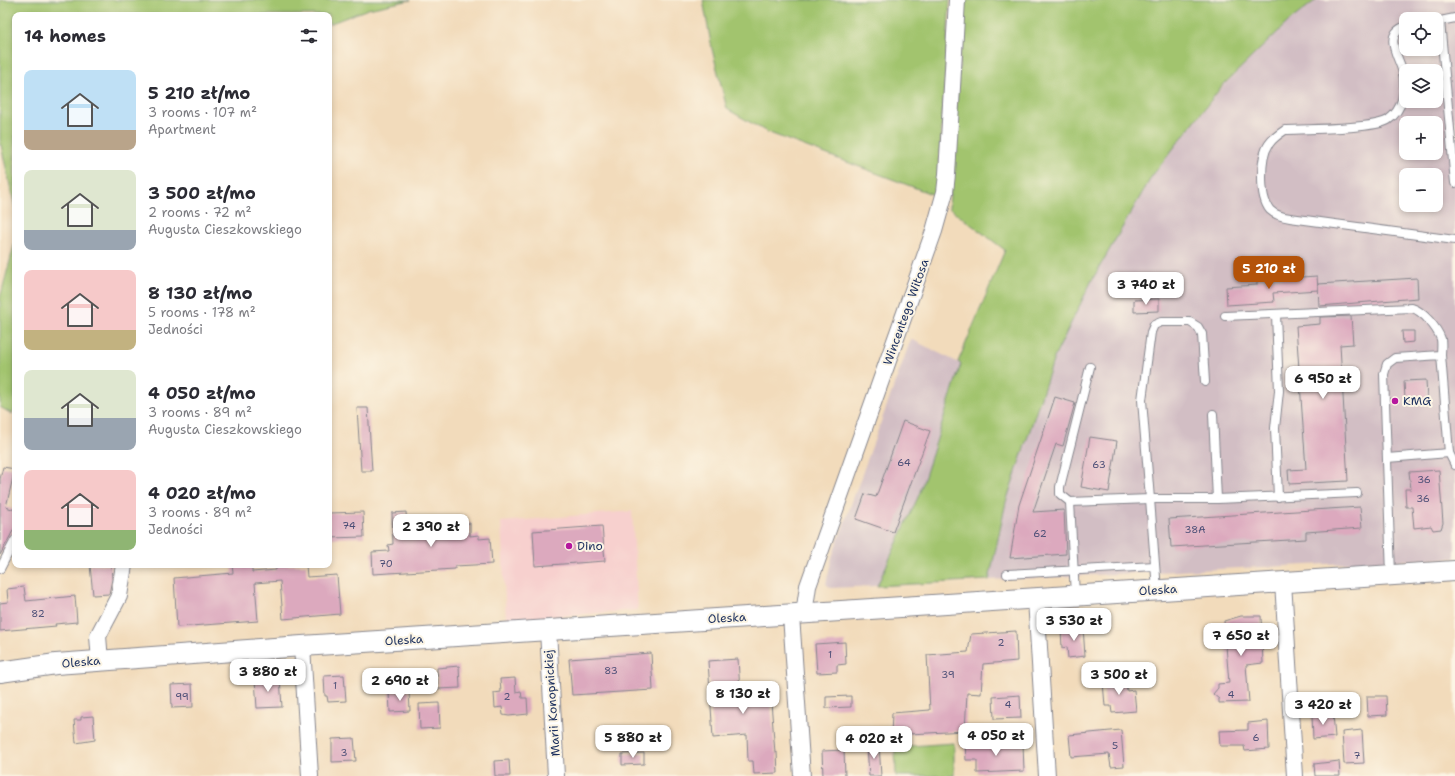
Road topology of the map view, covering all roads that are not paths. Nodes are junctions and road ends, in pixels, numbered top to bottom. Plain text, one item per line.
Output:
1 (957, 0) edge
2 (1455, 18) edge
3 (1443, 20) edge
4 (1399, 30) edge
5 (1442, 56) edge
6 (1454, 155) edge
7 (1455, 183) edge
8 (1455, 240) edge
9 (1276, 314) junction
10 (1225, 316) dead end
11 (1441, 355) junction
12 (1090, 367) dead end
13 (1205, 382) dead end
14 (1213, 414) dead end
15 (1448, 453) junction
16 (1387, 458) junction
17 (1455, 465) edge
18 (1357, 494) dead end
19 (1278, 497) junction
20 (1150, 499) junction
21 (1218, 499) junction
22 (1070, 502) junction
23 (12, 546) edge
24 (1155, 566) junction
25 (124, 568) edge
26 (0, 569) edge
27 (1073, 571) junction
28 (1455, 571) edge
29 (1007, 574) dead end
30 (1391, 575) junction
31 (1283, 582) junction
32 (1157, 590) junction
33 (1075, 596) junction
34 (1036, 599) junction
35 (798, 614) junction
36 (548, 630) junction
37 (302, 646) junction
38 (100, 661) junction
39 (0, 672) edge
40 (310, 776) edge
41 (556, 776) edge
42 (802, 776) edge
43 (1047, 776) edge
44 (1295, 776) edge

1 - 35 street, Wincentego Witosa
2 - 3 lane
4 - 8 lane
5 - 6 lane
6 - 7 lane
9 - 10 lane
9 - 11 lane
9 - 19 lane
11 - 15 lane
11 - 16 lane
12 - 22 lane
13 - 20 lane
14 - 21 lane
15 - 16 lane
15 - 17 lane
16 - 30 lane
18 - 19 lane
19 - 21 lane
20 - 21 lane
20 - 22 lane
20 - 24 lane
22 - 27 lane
23 - 26 lane
24 - 27 lane
24 - 32 lane
25 - 38 street
27 - 29 lane
27 - 33 lane
28 - 30 street, Oleska
30 - 31 street, Oleska
31 - 32 street, Oleska
31 - 44 street
32 - 33 street, Oleska
33 - 34 street, Oleska
34 - 35 street, Oleska
34 - 43 street
35 - 36 street, Oleska
35 - 42 street, Wincentego Witosa
36 - 37 street, Oleska
36 - 41 street, Marii Konopnickiej
37 - 38 street, Oleska
37 - 40 street
38 - 39 street, Oleska

